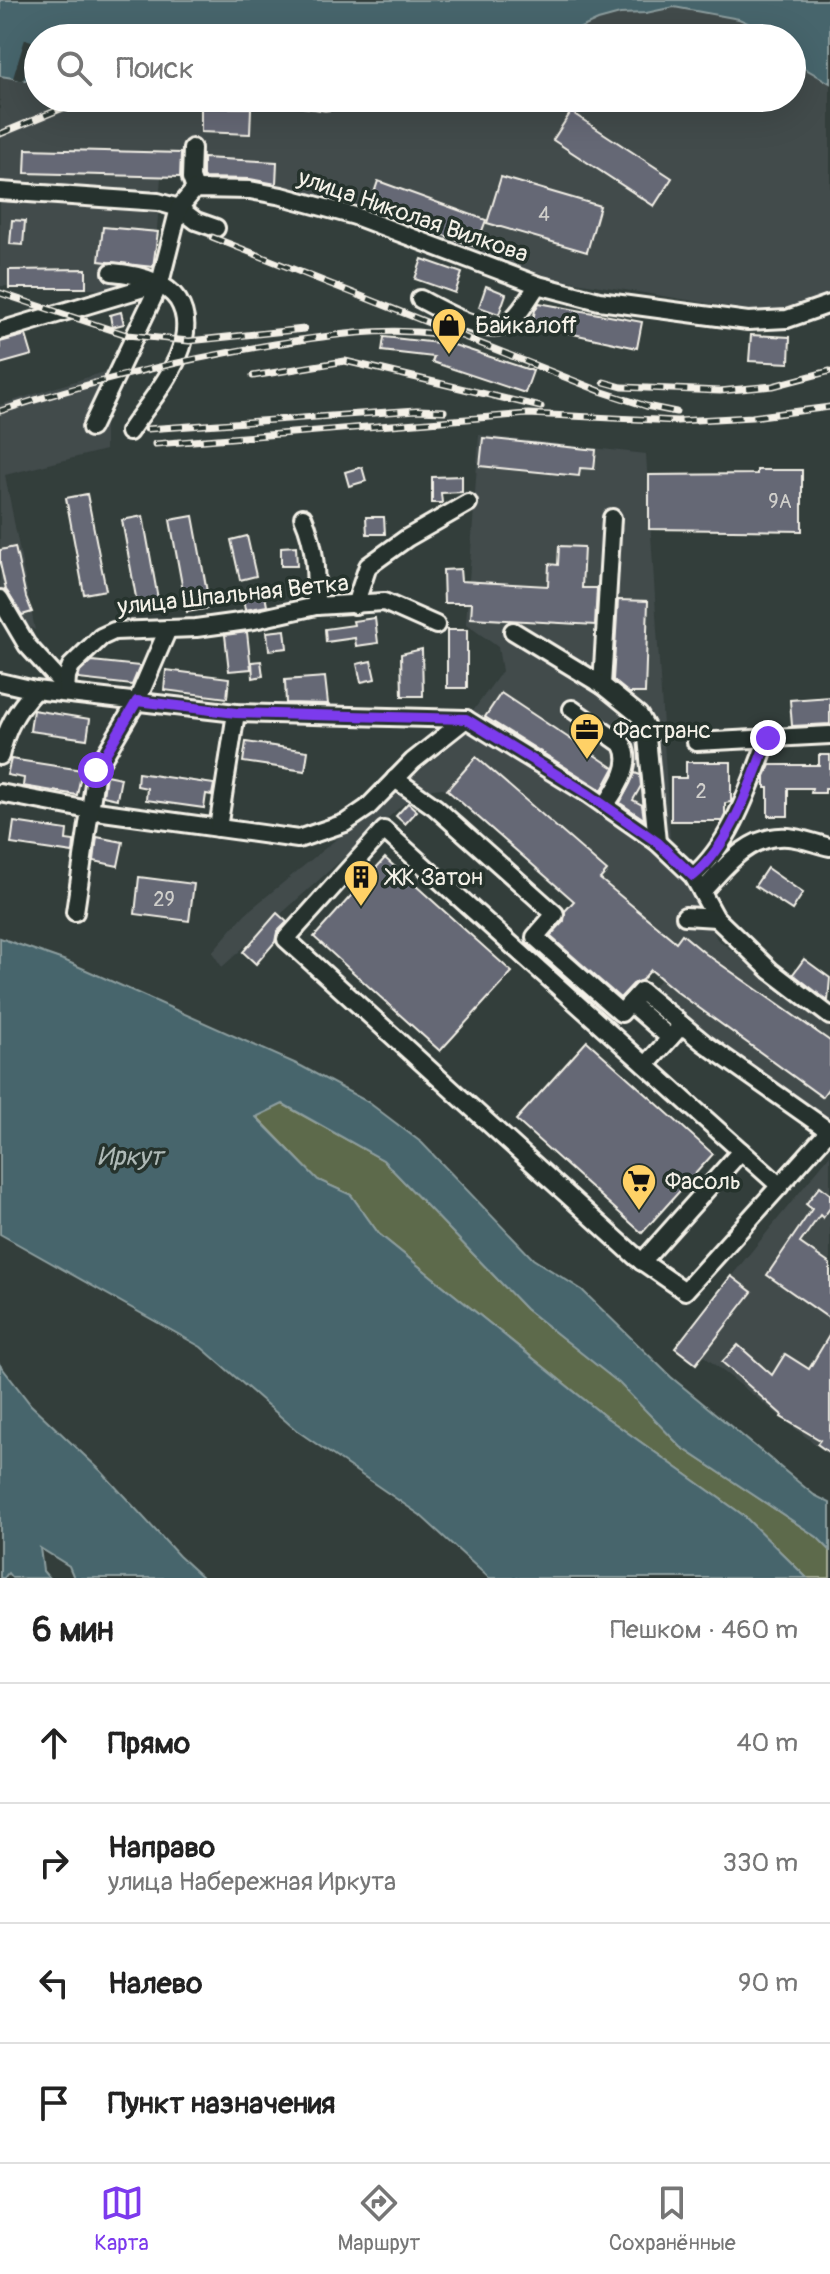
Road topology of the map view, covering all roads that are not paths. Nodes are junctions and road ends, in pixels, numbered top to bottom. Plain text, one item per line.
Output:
1 (192, 148) dead end
2 (195, 189) junction
3 (0, 191) edge
4 (179, 208) junction
5 (216, 228) dead end
6 (112, 272) dead end
7 (160, 283) junction
8 (538, 285) junction
9 (420, 299) dead end
10 (830, 304) edge
11 (0, 331) edge
12 (91, 428) dead end
13 (129, 432) dead end
14 (468, 503) dead end
15 (303, 517) dead end
16 (612, 518) dead end
17 (0, 599) edge
18 (355, 605) junction
19 (316, 606) junction
20 (436, 625) dead end
21 (168, 629) junction
22 (513, 631) dead end
23 (0, 682) edge
24 (602, 685) junction
25 (35, 690) junction
26 (66, 690) junction
27 (137, 701) junction
28 (572, 709) dead end
29 (236, 713) junction
30 (466, 719) junction
31 (830, 735) edge
32 (768, 738) junction
33 (696, 742) dead end
34 (0, 756) edge
35 (395, 779) junction
36 (0, 795) edge
37 (605, 806) junction
38 (89, 810) junction
39 (218, 828) junction
40 (657, 842) junction
41 (829, 847) edge
42 (693, 876) junction
43 (702, 892) junction
44 (75, 912) dead end
45 (685, 916) dead end
46 (716, 918) junction
47 (626, 1008) junction
48 (830, 1016) edge
49 (682, 1025) junction
50 (606, 1029) junction
51 (670, 1038) junction
52 (646, 1065) junction
53 (829, 1132) edge
54 (741, 1151) junction
55 (780, 1186) junction
56 (642, 1262) junction

1 - 2 street
2 - 4 street
2 - 8 street, улица Николая Вилкова
3 - 4 street
4 - 5 street
4 - 7 street
6 - 7 street
7 - 11 street
7 - 12 street
7 - 13 street
8 - 9 street
8 - 10 street, улица Николая Вилкова
14 - 18 street
15 - 19 street
16 - 24 street
17 - 26 street
18 - 19 street, улица Шпальная Ветка
18 - 20 street, улица Шпальная Ветка
19 - 21 street, улица Шпальная Ветка
21 - 26 street, улица Шпальная Ветка
21 - 27 street
22 - 24 street
23 - 25 street
24 - 40 street
25 - 26 street
25 - 34 street
26 - 27 street
27 - 29 street
27 - 38 street
28 - 37 street
29 - 30 street
29 - 39 street
30 - 35 street
30 - 37 street
31 - 32 street
32 - 33 street
32 - 42 street
35 - 39 street
35 - 47 street
36 - 38 street
37 - 40 street
38 - 39 street
38 - 44 street
40 - 42 street
41 - 43 street
42 - 43 street
43 - 46 street
45 - 46 street
46 - 48 street
47 - 49 street
47 - 50 street
47 - 51 street
49 - 51 street
49 - 53 street
50 - 52 street
50 - 56 street
51 - 52 street
52 - 54 street
53 - 55 street
54 - 55 street
54 - 56 street
55 - 56 street

